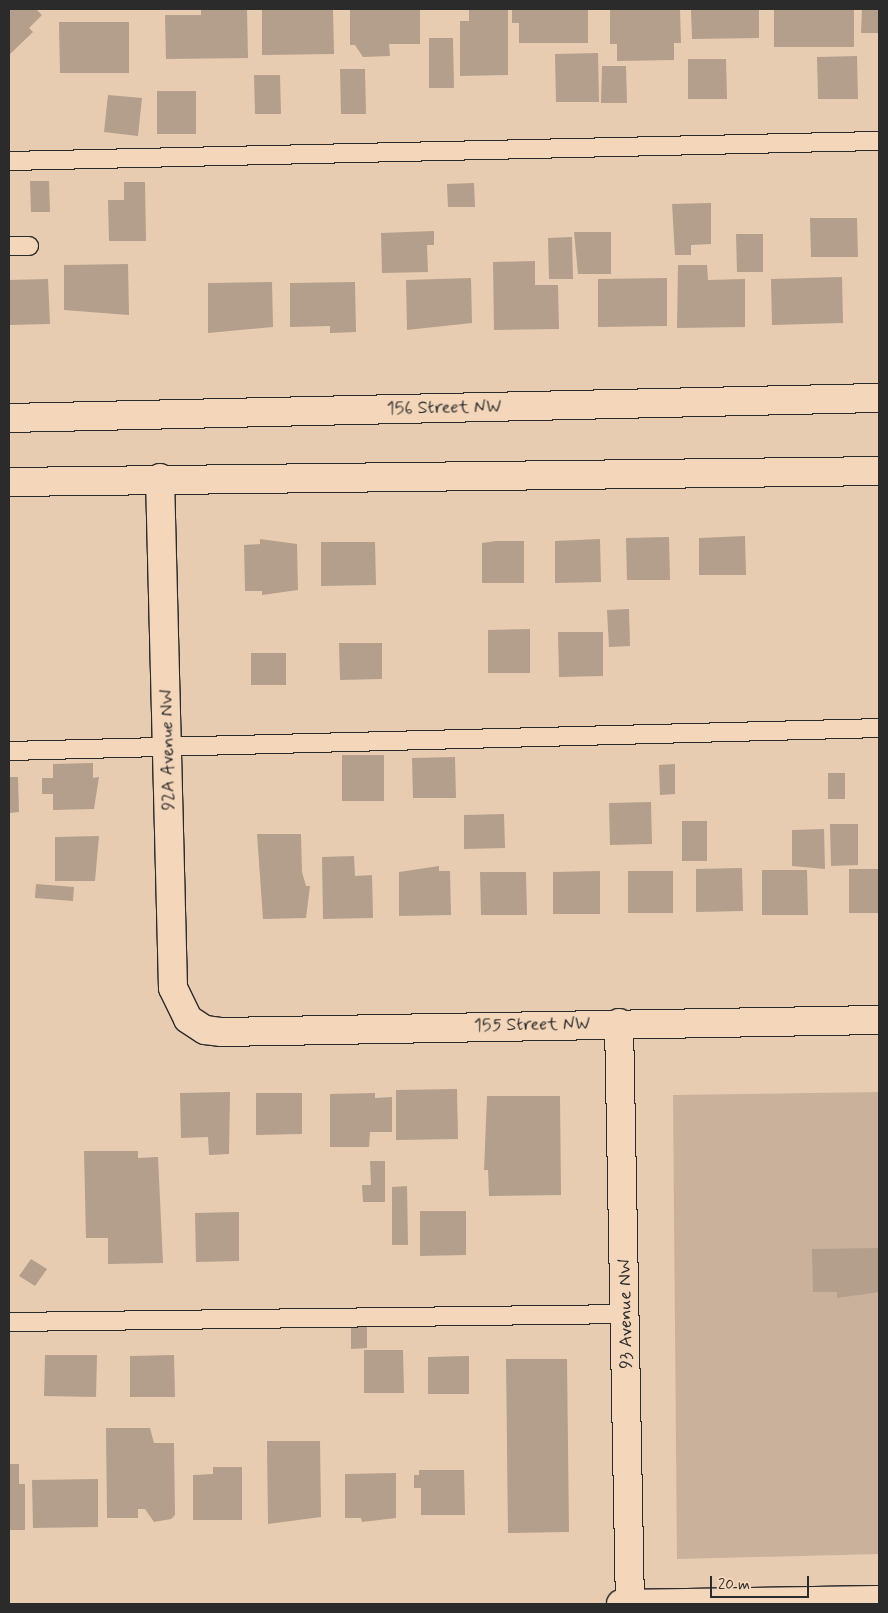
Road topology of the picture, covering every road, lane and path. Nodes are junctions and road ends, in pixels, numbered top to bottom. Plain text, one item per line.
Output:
1 (879, 141) edge
2 (9, 161) edge
3 (9, 246) edge
4 (29, 246) dead end
5 (879, 398) edge
6 (9, 418) edge
7 (879, 471) edge
8 (160, 478) junction
9 (9, 482) edge
10 (879, 728) edge
11 (168, 746) junction
12 (9, 751) edge
13 (188, 1019) joint
14 (879, 1020) edge
15 (619, 1023) junction
16 (627, 1314) junction
17 (9, 1322) edge
18 (879, 1600) edge
19 (621, 1604) edge
20 (630, 1604) edge

1 - 2 lane
3 - 4 lane
5 - 6 street, 156 Street NW
7 - 8 street
8 - 9 street
8 - 11 street, 92A Avenue NW
10 - 11 lane
11 - 12 lane
11 - 13 street, 92A Avenue NW
13 - 15 street, 155 Street NW
14 - 15 street, 155 Street NW
15 - 16 street, 93 Avenue NW
16 - 17 lane
16 - 20 street, 93 Avenue NW
18 - 20 street
19 - 20 street

